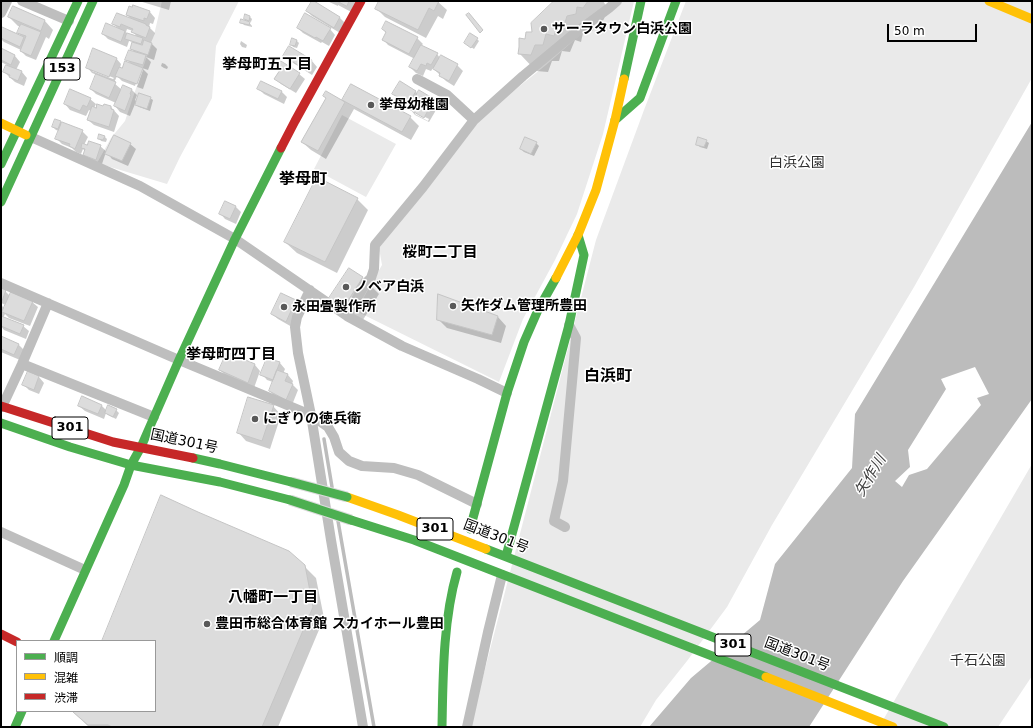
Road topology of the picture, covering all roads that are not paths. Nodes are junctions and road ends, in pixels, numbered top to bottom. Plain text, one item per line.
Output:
1 (7, 1) edge
2 (22, 1) edge
3 (78, 1) edge
4 (93, 1) edge
5 (361, 1) edge
6 (617, 1) edge
7 (642, 1) edge
8 (676, 1) edge
9 (989, 1) edge
10 (1, 13) edge
11 (1032, 19) edge
12 (69, 21) junction
13 (417, 79) dead end
14 (474, 120) junction
15 (615, 120) junction
16 (1, 123) edge
17 (16, 130) junction
18 (31, 137) junction
19 (1, 164) edge
20 (1, 202) edge
21 (578, 235) junction
22 (235, 239) junction
23 (1, 283) edge
24 (310, 290) junction
25 (48, 303) junction
26 (347, 316) junction
27 (569, 325) junction
28 (179, 360) junction
29 (22, 364) junction
30 (507, 394) junction
31 (2, 406) edge
32 (311, 415) junction
33 (154, 417) junction
34 (1, 423) edge
35 (141, 447) junction
36 (131, 465) junction
37 (477, 504) junction
38 (565, 527) dead end
39 (470, 529) dead end
40 (1, 532) edge
41 (506, 556) junction
42 (85, 570) junction
43 (457, 572) dead end
44 (502, 575) junction
45 (1, 634) edge
46 (54, 640) edge
47 (16, 642) edge
48 (22, 712) edge
49 (15, 727) edge
50 (363, 727) edge
51 (442, 727) edge
52 (467, 727) edge
53 (893, 727) edge
54 (944, 727) edge

1 - 10 street
2 - 12 street
3 - 12 main road, 153
4 - 18 main road, 153
5 - 22 main road
6 - 14 street
7 - 15 main road
8 - 15 main road
9 - 11 main road
12 - 17 main road, 153
13 - 14 street
14 - 26 street
15 - 21 main road
16 - 17 main road
17 - 18 main road
17 - 19 main road, 153
18 - 20 main road, 153
18 - 22 street
21 - 27 main road
21 - 30 main road
22 - 24 street
22 - 28 main road
23 - 25 street
24 - 26 street
24 - 32 street
25 - 28 street
25 - 29 street
26 - 30 street
27 - 38 street
27 - 41 main road
28 - 32 street
28 - 33 main road
29 - 31 street
29 - 33 street
30 - 37 main road
31 - 35 main road, 国道301号 / 301
32 - 37 street
32 - 50 street
33 - 35 main road
34 - 36 main road, 301
35 - 36 main road
35 - 41 main road, 国道301号 / 301, bridge
36 - 42 main road
36 - 44 main road, 301, bridge
37 - 39 main road
40 - 42 street
41 - 54 main road, 国道301号 / 301
42 - 46 main road
43 - 51 main road
44 - 52 street
44 - 53 main road, 301
45 - 47 main road
48 - 49 main road

